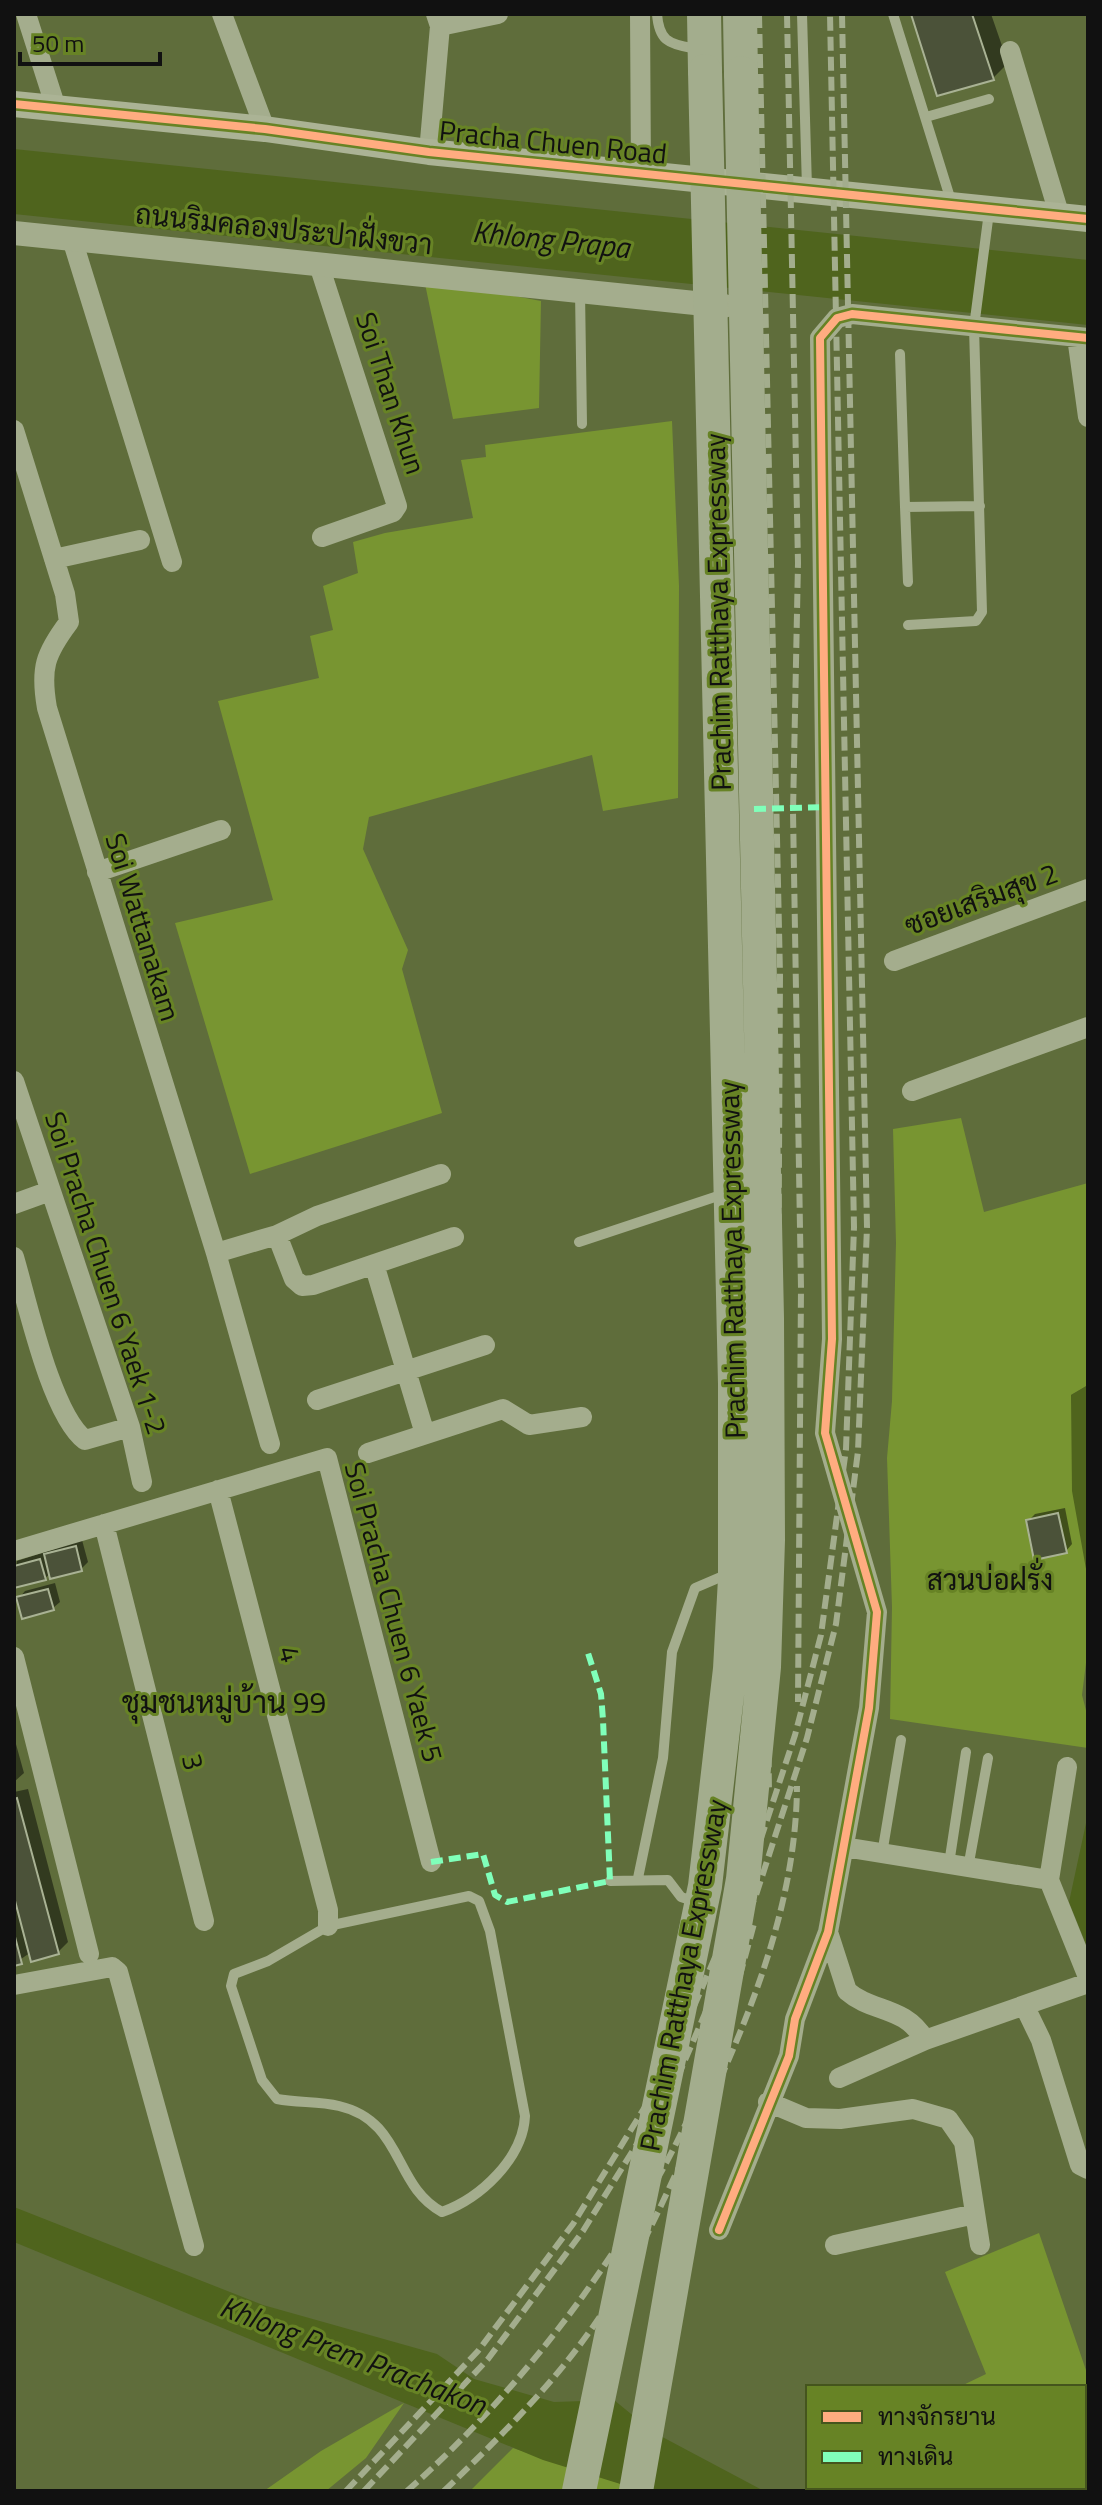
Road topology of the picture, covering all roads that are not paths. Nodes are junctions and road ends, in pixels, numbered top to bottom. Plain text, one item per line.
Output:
1 (26, 14) edge
2 (222, 14) edge
3 (498, 14) edge
4 (640, 14) edge
5 (657, 14) edge
6 (692, 14) edge
7 (704, 14) edge
8 (740, 14) edge
9 (802, 14) edge
10 (893, 14) edge
11 (438, 20) edge
12 (692, 48) junction
13 (1010, 51) dead end
14 (989, 99) dead end
15 (14, 104) edge
16 (56, 108) junction
17 (926, 117) junction
18 (265, 129) junction
19 (429, 152) junction
20 (641, 174) junction
21 (695, 179) junction
22 (807, 190) junction
23 (953, 206) junction
24 (990, 210) junction
25 (1060, 217) junction
26 (1088, 219) edge
27 (14, 233) edge
28 (72, 239) junction
29 (319, 265) junction
30 (580, 292) junction
31 (740, 307) joint
32 (975, 322) junction
33 (1082, 338) edge
34 (900, 354) dead end
35 (1088, 417) edge
36 (582, 424) dead end
37 (14, 430) edge
38 (980, 506) junction
39 (905, 507) junction
40 (322, 537) dead end
41 (140, 540) dead end
42 (54, 559) junction
43 (172, 562) dead end
44 (908, 582) dead end
45 (908, 625) dead end
46 (221, 830) dead end
47 (97, 872) junction
48 (1088, 889) edge
49 (894, 961) dead end
50 (1088, 1027) edge
51 (14, 1081) edge
52 (912, 1091) dead end
53 (441, 1174) dead end
54 (767, 1179) junction
55 (753, 1184) dead end
56 (738, 1189) dead end
57 (50, 1191) junction
58 (14, 1204) edge
59 (277, 1235) junction
60 (454, 1237) dead end
61 (579, 1242) dead end
62 (216, 1253) junction
63 (14, 1257) edge
64 (374, 1264) junction
65 (485, 1345) dead end
66 (406, 1370) junction
67 (317, 1400) dead end
68 (582, 1417) dead end
69 (130, 1427) junction
70 (425, 1434) junction
71 (270, 1444) dead end
72 (368, 1453) dead end
73 (142, 1482) dead end
74 (218, 1490) junction
75 (104, 1524) junction
76 (14, 1551) edge
77 (776, 1555) junction
78 (14, 1657) edge
79 (901, 1740) dead end
80 (966, 1752) dead end
81 (988, 1758) dead end
82 (1067, 1767) dead end
83 (844, 1847) junction
84 (882, 1854) junction
85 (431, 1862) dead end
86 (958, 1868) junction
87 (638, 1878) junction
88 (1049, 1880) junction
89 (610, 1881) dead end
90 (710, 1906) dead end
91 (728, 1906) dead end
92 (204, 1921) dead end
93 (328, 1926) junction
94 (828, 1932) junction
95 (89, 1954) dead end
96 (1088, 1977) edge
97 (1088, 1983) edge
98 (14, 1985) edge
99 (1025, 2007) junction
100 (925, 2040) junction
101 (839, 2078) dead end
102 (768, 2102) junction
103 (1088, 2169) edge
104 (975, 2214) junction
105 (719, 2230) dead end
106 (835, 2245) dead end
107 (980, 2245) dead end
108 (194, 2246) dead end
109 (579, 2491) edge
110 (636, 2491) edge

1 - 16 street
2 - 18 street
3 - 11 street
4 - 20 street
5 - 12 lane
6 - 12 street
7 - 109 highway, Prachim Ratthaya Expressway, bridge
8 - 110 highway, Prachim Ratthaya Expressway, bridge
9 - 22 lane
10 - 17 lane
11 - 19 street
12 - 21 street
13 - 25 street
14 - 17 lane
15 - 16 main road, Pracha Chuen Road
16 - 18 main road, Pracha Chuen Road
17 - 23 lane
18 - 19 main road, Pracha Chuen Road
19 - 20 main road, Pracha Chuen Road
20 - 21 main road, Pracha Chuen Road
21 - 22 main road, Pracha Chuen Road
22 - 23 main road, Pracha Chuen Road
23 - 24 main road, Pracha Chuen Road
24 - 25 main road, Pracha Chuen Road
24 - 32 lane
25 - 26 main road, Pracha Chuen Road
27 - 28 street, ถนนริมคลองประปาฝั่งขวา
28 - 29 street, ถนนริมคลองประปาฝั่งขวา
28 - 43 street
29 - 30 street, ถนนริมคลองประปาฝั่งขวา
29 - 40 street, Soi Than Khun
30 - 31 street, ถนนริมคลองประปาฝั่งขวา
30 - 36 lane
31 - 54 lane
32 - 33 street
32 - 38 lane
32 - 83 street
33 - 35 street
34 - 39 lane
37 - 42 street, Soi Wattanakam
38 - 39 lane
38 - 45 lane
39 - 44 lane
41 - 42 street
42 - 47 street, Soi Wattanakam
46 - 47 street
47 - 62 street, Soi Wattanakam
48 - 49 street, ซอยเสริมสุข 2
50 - 52 street
51 - 57 street, Soi Pracha Chuen 6 Yaek 1-2
53 - 59 street
54 - 55 lane
54 - 77 lane
56 - 61 lane
57 - 58 street
57 - 69 street, Soi Pracha Chuen 6 Yaek 1-2
59 - 62 street
59 - 64 street
60 - 64 street
62 - 71 street, Soi Wattanakam
63 - 69 street
64 - 66 street
65 - 66 street
66 - 67 street
66 - 70 street
68 - 70 street
69 - 73 street, Soi Pracha Chuen 6 Yaek 1-2
70 - 72 street
74 - 75 street, Soi Pracha Chuen 6 Yaek 5
74 - 85 street, Soi Pracha Chuen 6 Yaek 5
74 - 93 street, 4
75 - 76 street, Soi Pracha Chuen 6 Yaek 5
75 - 92 street, 3
77 - 87 lane
77 - 91 lane
78 - 95 street
79 - 84 lane
80 - 86 lane
81 - 86 lane
82 - 88 street
83 - 84 street
83 - 94 street
84 - 86 street
86 - 88 street
87 - 89 lane
87 - 90 lane
88 - 96 street
93 - 93 lane
94 - 100 street
94 - 102 street
97 - 99 street
98 - 108 street
99 - 100 street
99 - 103 street
100 - 101 street
102 - 104 street
102 - 105 street
104 - 106 street
104 - 107 street

